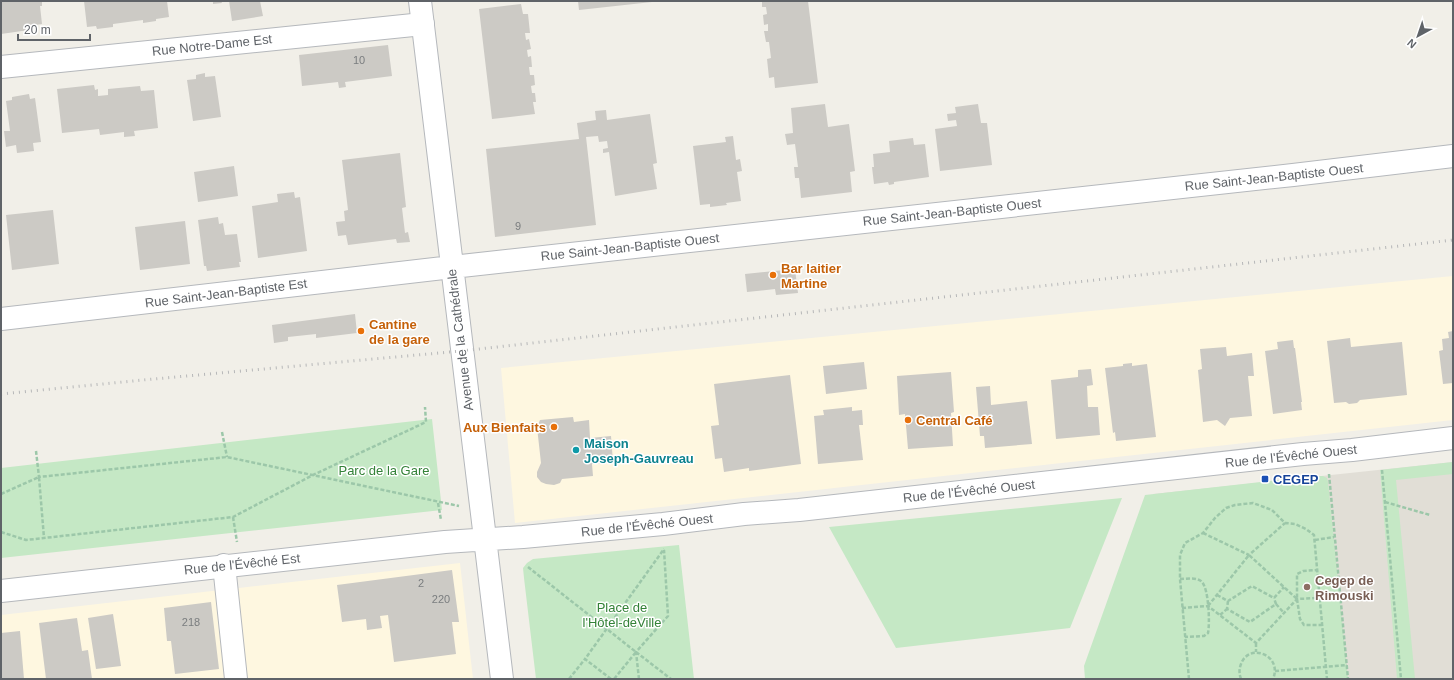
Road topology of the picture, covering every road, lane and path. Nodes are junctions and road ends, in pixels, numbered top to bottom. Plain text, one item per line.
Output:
1 (420, 1) edge
2 (423, 24) junction
3 (1, 67) edge
4 (1453, 156) edge
5 (452, 266) junction
6 (1, 319) edge
7 (425, 407) dead end
8 (222, 432) dead end
9 (1453, 438) edge
10 (1380, 446) junction
11 (36, 452) dead end
12 (1327, 452) junction
13 (227, 457) junction
14 (313, 475) junction
15 (38, 477) junction
16 (1, 494) edge
17 (1385, 502) junction
18 (438, 503) dead end
19 (1430, 515) dead end
20 (1285, 523) junction
21 (1, 532) edge
22 (1203, 533) junction
23 (1334, 537) junction
24 (44, 538) junction
25 (484, 540) junction
26 (1315, 540) junction
27 (1249, 556) junction
28 (224, 565) junction
29 (528, 567) dead end
30 (1318, 570) junction
31 (1180, 579) junction
32 (1284, 587) junction
33 (1, 591) edge
34 (1217, 595) junction
35 (1339, 597) junction
36 (1274, 598) junction
37 (1320, 598) junction
38 (1297, 599) junction
39 (1228, 601) junction
40 (1276, 604) junction
41 (1208, 606) junction
42 (1182, 608) junction
43 (1227, 609) junction
44 (1284, 613) junction
45 (1220, 615) junction
46 (1322, 624) junction
47 (607, 628) junction
48 (1185, 637) junction
49 (1256, 643) junction
50 (636, 652) junction
51 (1256, 652) junction
52 (585, 659) junction
53 (1347, 665) junction
54 (1326, 666) junction
55 (1275, 671) junction
56 (236, 679) edge
57 (502, 679) edge
58 (569, 679) edge
59 (612, 679) edge
60 (639, 679) edge
61 (671, 679) edge
62 (1189, 679) edge
63 (1241, 679) edge
64 (1274, 679) edge
65 (1327, 679) edge
66 (1348, 679) edge
67 (1401, 679) edge

1 - 2 street, Avenue de la Cathédrale
2 - 3 street, Rue Notre-Dame Est
2 - 5 street, Avenue de la Cathédrale
4 - 5 street, Rue Saint-Jean-Baptiste Ouest
5 - 6 street, Rue Saint-Jean-Baptiste Est
5 - 25 street, Avenue de la Cathédrale
7 - 14 path
8 - 13 path
9 - 10 street, Rue de l'Évêché Ouest
10 - 12 street, Rue de l'Évêché Ouest
10 - 17 path
11 - 15 path
12 - 23 path
12 - 25 street, Rue de l'Évêché Ouest
13 - 14 path
13 - 15 path
14 - 18 path
14 - 24 path
15 - 16 path
15 - 24 path
17 - 19 path
17 - 67 path
20 - 22 path
20 - 26 path
20 - 27 path
21 - 24 path
22 - 27 path
22 - 31 path
23 - 26 path
23 - 35 path
25 - 28 street, Rue de l'Évêché Est
25 - 57 street, Avenue de la Cathédrale
26 - 30 path
27 - 32 path
27 - 34 path
28 - 33 street, Rue de l'Évêché Est
28 - 56 street
29 - 47 path
30 - 37 path
30 - 38 path
31 - 41 path
31 - 42 path
32 - 36 path
32 - 38 path
34 - 39 path
34 - 41 path
35 - 37 path
35 - 53 path
36 - 39 path
36 - 40 path
37 - 38 path
37 - 46 path
38 - 44 path
38 - 46 path
39 - 43 path
40 - 43 path
40 - 44 path
41 - 42 path
41 - 45 path
41 - 48 path
42 - 48 path
43 - 45 path
44 - 49 path
45 - 49 path
46 - 54 path
47 - 50 path
47 - 50 path
47 - 52 path
48 - 62 path
49 - 51 path
50 - 59 path
50 - 60 path
50 - 61 path
51 - 55 path
51 - 63 path
52 - 58 path
52 - 59 path
53 - 54 path
53 - 66 path
54 - 55 path
54 - 65 path
55 - 64 path

